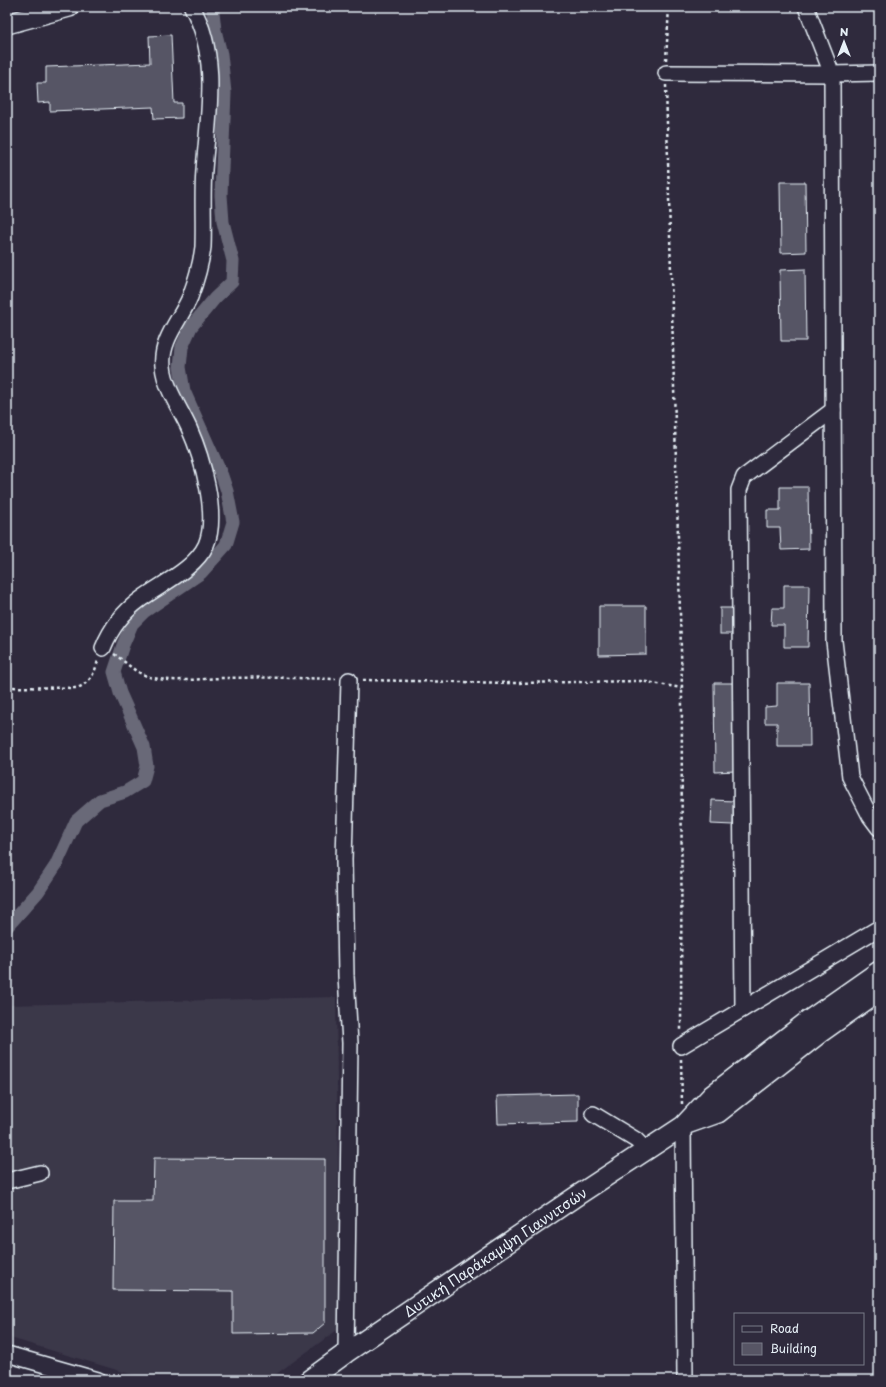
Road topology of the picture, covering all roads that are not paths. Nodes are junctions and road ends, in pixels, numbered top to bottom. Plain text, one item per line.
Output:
1 (192, 7) edge
2 (806, 7) edge
3 (59, 8) edge
4 (7, 23) edge
5 (666, 73) road end
6 (832, 74) junction
7 (879, 74) edge
8 (833, 410) junction
9 (102, 648) road end
10 (349, 680) road end
11 (879, 828) edge
12 (879, 928) edge
13 (879, 971) edge
14 (879, 991) edge
15 (743, 1009) junction
16 (681, 1046) road end
17 (593, 1114) dead end
18 (683, 1126) junction
19 (646, 1150) junction
20 (40, 1174) dead end
21 (7, 1181) edge
22 (346, 1353) junction
23 (7, 1354) edge
24 (98, 1380) edge
25 (309, 1380) edge
26 (685, 1380) edge

1 - 9 street
2 - 6 street
3 - 4 main road
5 - 6 street
6 - 7 street
6 - 8 street
8 - 11 street
8 - 15 street
10 - 22 street
12 - 15 street
13 - 18 main road, Δυτική Παράκαμψη Γιαννιτσών
14 - 18 main road, Δυτική Παράκαμψη Γιαννιτσών
15 - 16 street
17 - 19 street
18 - 19 main road, Δυτική Παράκαμψη Γιαννιτσών
18 - 26 street
19 - 22 main road, Δυτική Παράκαμψη Γιαννιτσών
20 - 21 street
22 - 25 main road, Δυτική Παράκαμψη Γιαννιτσών
23 - 24 street

